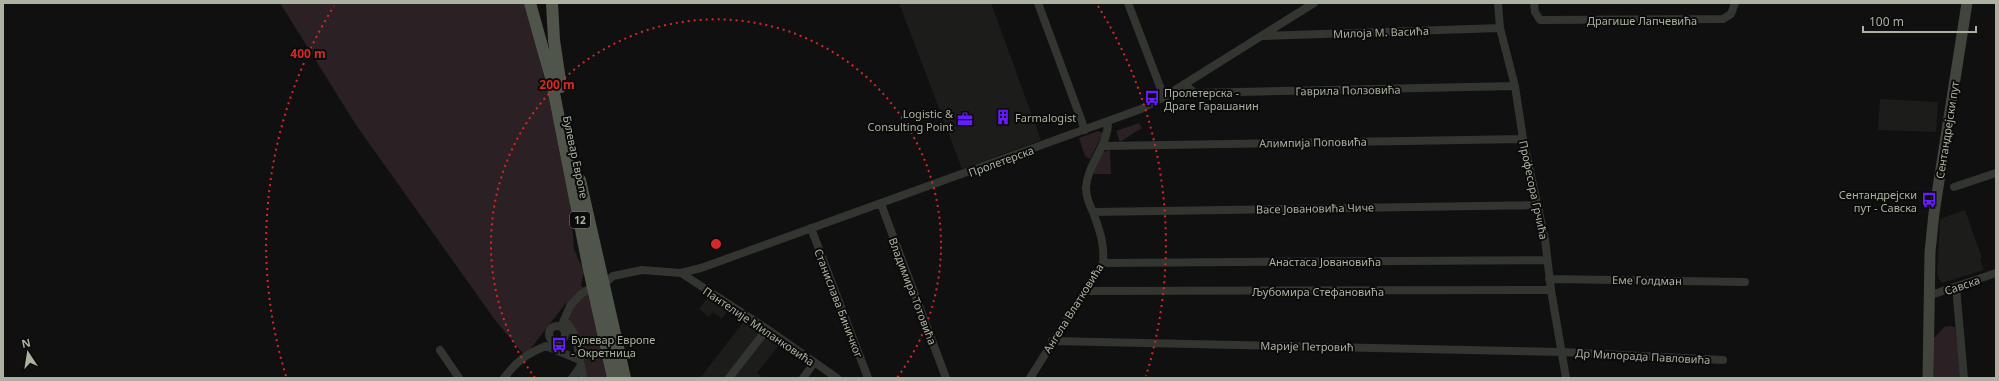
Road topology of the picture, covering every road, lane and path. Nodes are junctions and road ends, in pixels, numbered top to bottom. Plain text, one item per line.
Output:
1 (530, 3) edge
2 (538, 3) edge
3 (552, 3) edge
4 (1038, 3) edge
5 (1128, 3) edge
6 (1314, 3) edge
7 (1498, 3) edge
8 (1534, 3) edge
9 (1735, 3) edge
10 (1967, 3) edge
11 (1500, 28) junction
12 (1262, 36) junction
13 (555, 78) junction
14 (1184, 84) junction
15 (1514, 86) junction
16 (1164, 97) junction
17 (1108, 122) junction
18 (1085, 130) junction
19 (1523, 139) junction
20 (1103, 146) junction
21 (1996, 173) edge
22 (1954, 187) dead end
23 (880, 204) junction
24 (1538, 205) junction
25 (1092, 212) junction
26 (811, 228) junction
27 (1547, 260) junction
28 (1102, 263) junction
29 (681, 273) junction
30 (1996, 273) edge
31 (1549, 279) junction
32 (1745, 282) dead end
33 (598, 285) junction
34 (1956, 287) junction
35 (1551, 290) junction
36 (1086, 291) junction
37 (1928, 296) junction
38 (563, 324) junction
39 (767, 329) junction
40 (1052, 341) junction
41 (549, 343) junction
42 (440, 350) dead end
43 (1562, 352) junction
44 (1723, 360) dead end
45 (580, 363) junction
46 (814, 363) junction
47 (459, 378) edge
48 (504, 378) edge
49 (572, 378) edge
50 (583, 378) edge
51 (613, 378) edge
52 (625, 378) edge
53 (729, 378) edge
54 (803, 378) edge
55 (837, 378) edge
56 (868, 378) edge
57 (946, 378) edge
58 (1030, 378) edge
59 (1566, 378) edge
60 (1928, 378) edge
61 (1964, 378) edge

1 - 13 main road
2 - 13 main road
3 - 13 main road
4 - 18 street
5 - 16 street
6 - 12 street, Пролетерска
7 - 11 street, Професора Грчића
8 - 9 street, Драгише Лапчевића
10 - 37 main road, Сентандрејски пут
11 - 12 street, Милоја М. Васића
11 - 15 street, Професора Грчића
12 - 14 street, Пролетерска
13 - 33 main road, Булевар Европе / 12
14 - 15 street, Гаврила Ползовића
14 - 16 street, Пролетерска
15 - 19 street, Професора Грчића
16 - 17 street, Пролетерска
17 - 18 street, Пролетерска
17 - 20 street, Ангела Влатковића
18 - 23 street, Пролетерска
19 - 20 street, Алимпија Поповића
19 - 24 street, Професора Грчића
20 - 25 street, Ангела Влатковића
21 - 22 street
23 - 26 street, Пролетерска
23 - 57 street, Владимира Тотовића
24 - 25 street, Васе Јовановића Чиче
24 - 27 street, Професора Грчића
25 - 28 street, Ангела Влатковића
26 - 29 street, Пролетерска
26 - 56 street, Станислава Биничког
27 - 28 street, Анастаса Јовановића
27 - 31 street, Професора Грчића
28 - 36 street, Ангела Влатковића
29 - 33 street, Пролетерска
29 - 39 street, Пантелије Миланковића
30 - 34 street, Савска
31 - 32 street, Еме Голдман
31 - 35 street, Професора Грчића
33 - 38 street, Пролетерска
33 - 51 main road, Булевар Европе / 12
33 - 52 main road, Булевар Европе / 12
34 - 37 street, Савска
34 - 61 street
35 - 36 street, Љубомира Стефановића
35 - 43 street, Професора Грчића
36 - 40 street, Ангела Влатковића
37 - 60 main road, Сентандрејски пут
38 - 41 street
38 - 45 street
39 - 46 street, Пантелије Миланковића
39 - 53 street
40 - 43 street, Марије Петровић
40 - 58 street, Ангела Влатковића
41 - 45 street
41 - 48 street
42 - 47 street
43 - 44 street, Др Милорада Павловића
43 - 59 street, Професора Грчића
45 - 49 street
45 - 50 street
46 - 54 street
46 - 55 street, Пантелије Миланковића

